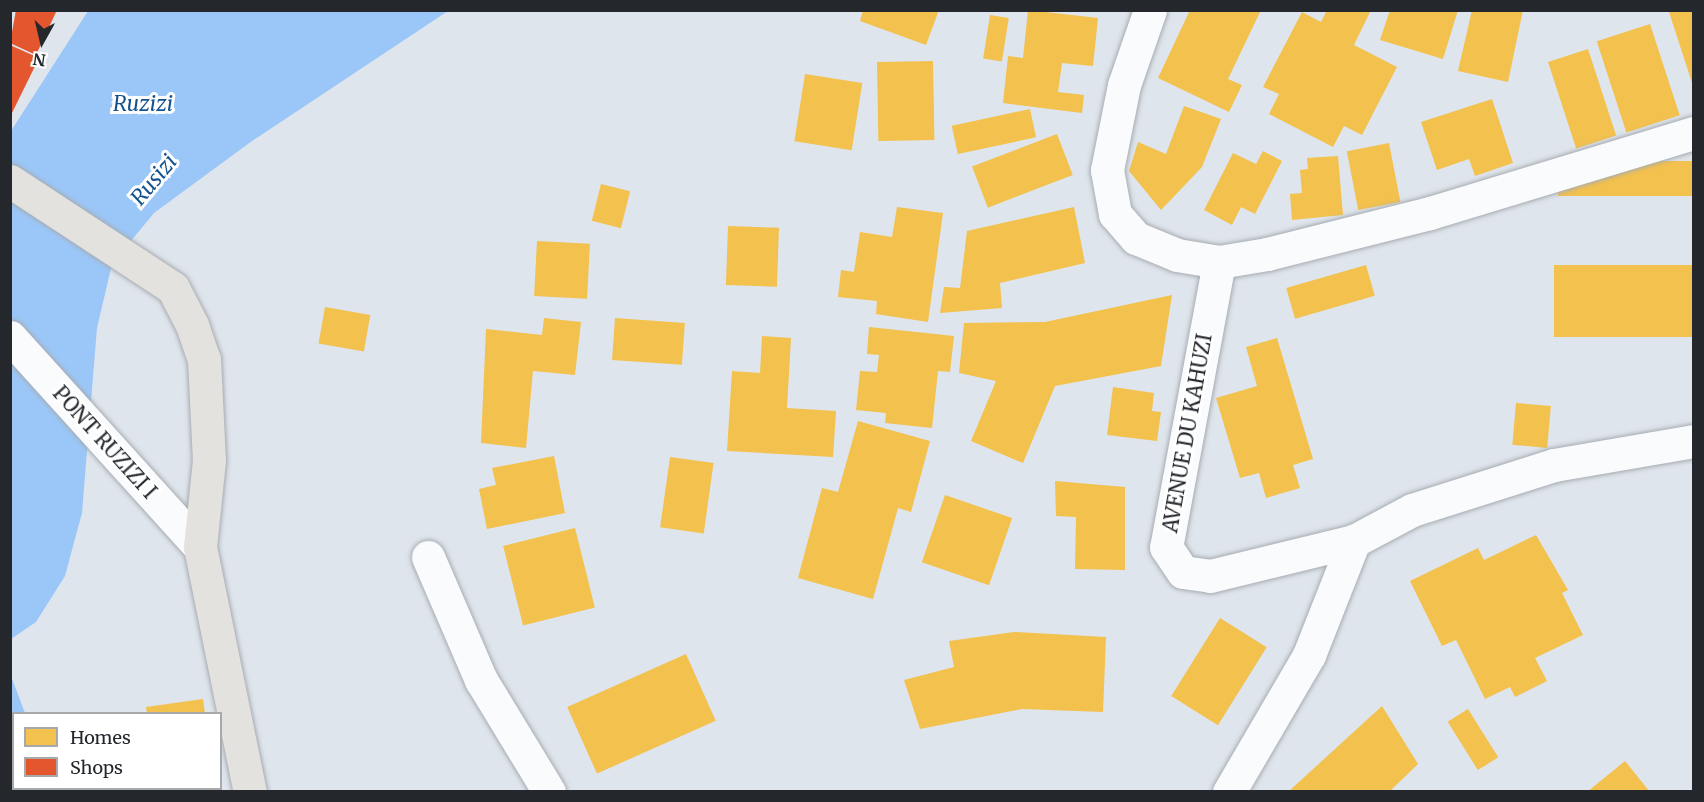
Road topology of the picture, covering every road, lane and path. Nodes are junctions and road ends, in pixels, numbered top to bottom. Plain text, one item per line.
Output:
1 (1150, 10) edge
2 (1694, 133) edge
3 (10, 182) edge
4 (1219, 262) junction
5 (10, 337) edge
6 (1694, 441) edge
7 (1354, 541) junction
8 (200, 547) junction
9 (428, 557) dead end
10 (250, 792) edge
11 (549, 792) edge
12 (1229, 792) edge

1 - 4 street
2 - 4 street
3 - 8 main road
4 - 7 street, AVENUE DU KAHUZI
5 - 8 street, PONT RUZIZI I
6 - 7 street, AVENUE DU KAHUZI
7 - 12 street
8 - 10 main road
9 - 11 street

